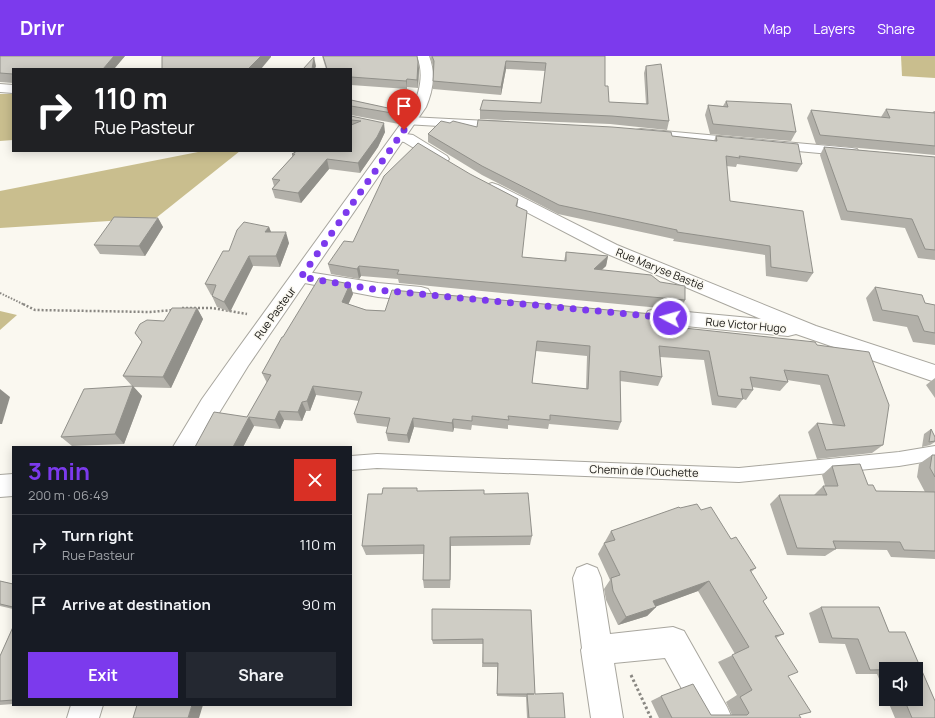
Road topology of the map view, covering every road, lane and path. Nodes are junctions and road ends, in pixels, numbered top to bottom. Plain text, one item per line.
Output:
1 (422, 56) edge
2 (0, 88) edge
3 (12, 89) edge
4 (524, 126) edge
5 (401, 129) junction
6 (624, 132) edge
7 (862, 153) edge
8 (456, 167) edge
9 (476, 179) edge
10 (301, 277) junction
11 (0, 293) edge
12 (440, 296) edge
13 (181, 308) edge
14 (174, 310) edge
15 (636, 314) edge
16 (269, 321) junction
17 (809, 331) junction
18 (935, 374) edge
19 (186, 446) edge
20 (935, 453) edge
21 (352, 463) edge
22 (12, 485) edge
23 (0, 486) edge
24 (587, 578) dead end
25 (596, 650) junction
26 (87, 706) edge
27 (82, 718) edge
28 (607, 718) edge
29 (716, 718) edge

1 - 5 street, Rue Pasteur
2 - 3 street
4 - 5 street
5 - 8 street
5 - 10 street, Rue Pasteur
6 - 7 street
9 - 17 street, Rue Maryse Bastié
10 - 12 street
10 - 16 street, Rue Pasteur
11 - 14 path
13 - 16 path
15 - 17 street, Rue Victor Hugo
16 - 19 street, Rue Pasteur
17 - 18 street, Rue Maryse Bastié
20 - 21 lane, Chemin de l'Ouchette
22 - 23 street
24 - 25 street
25 - 28 street
25 - 29 street
26 - 27 street

